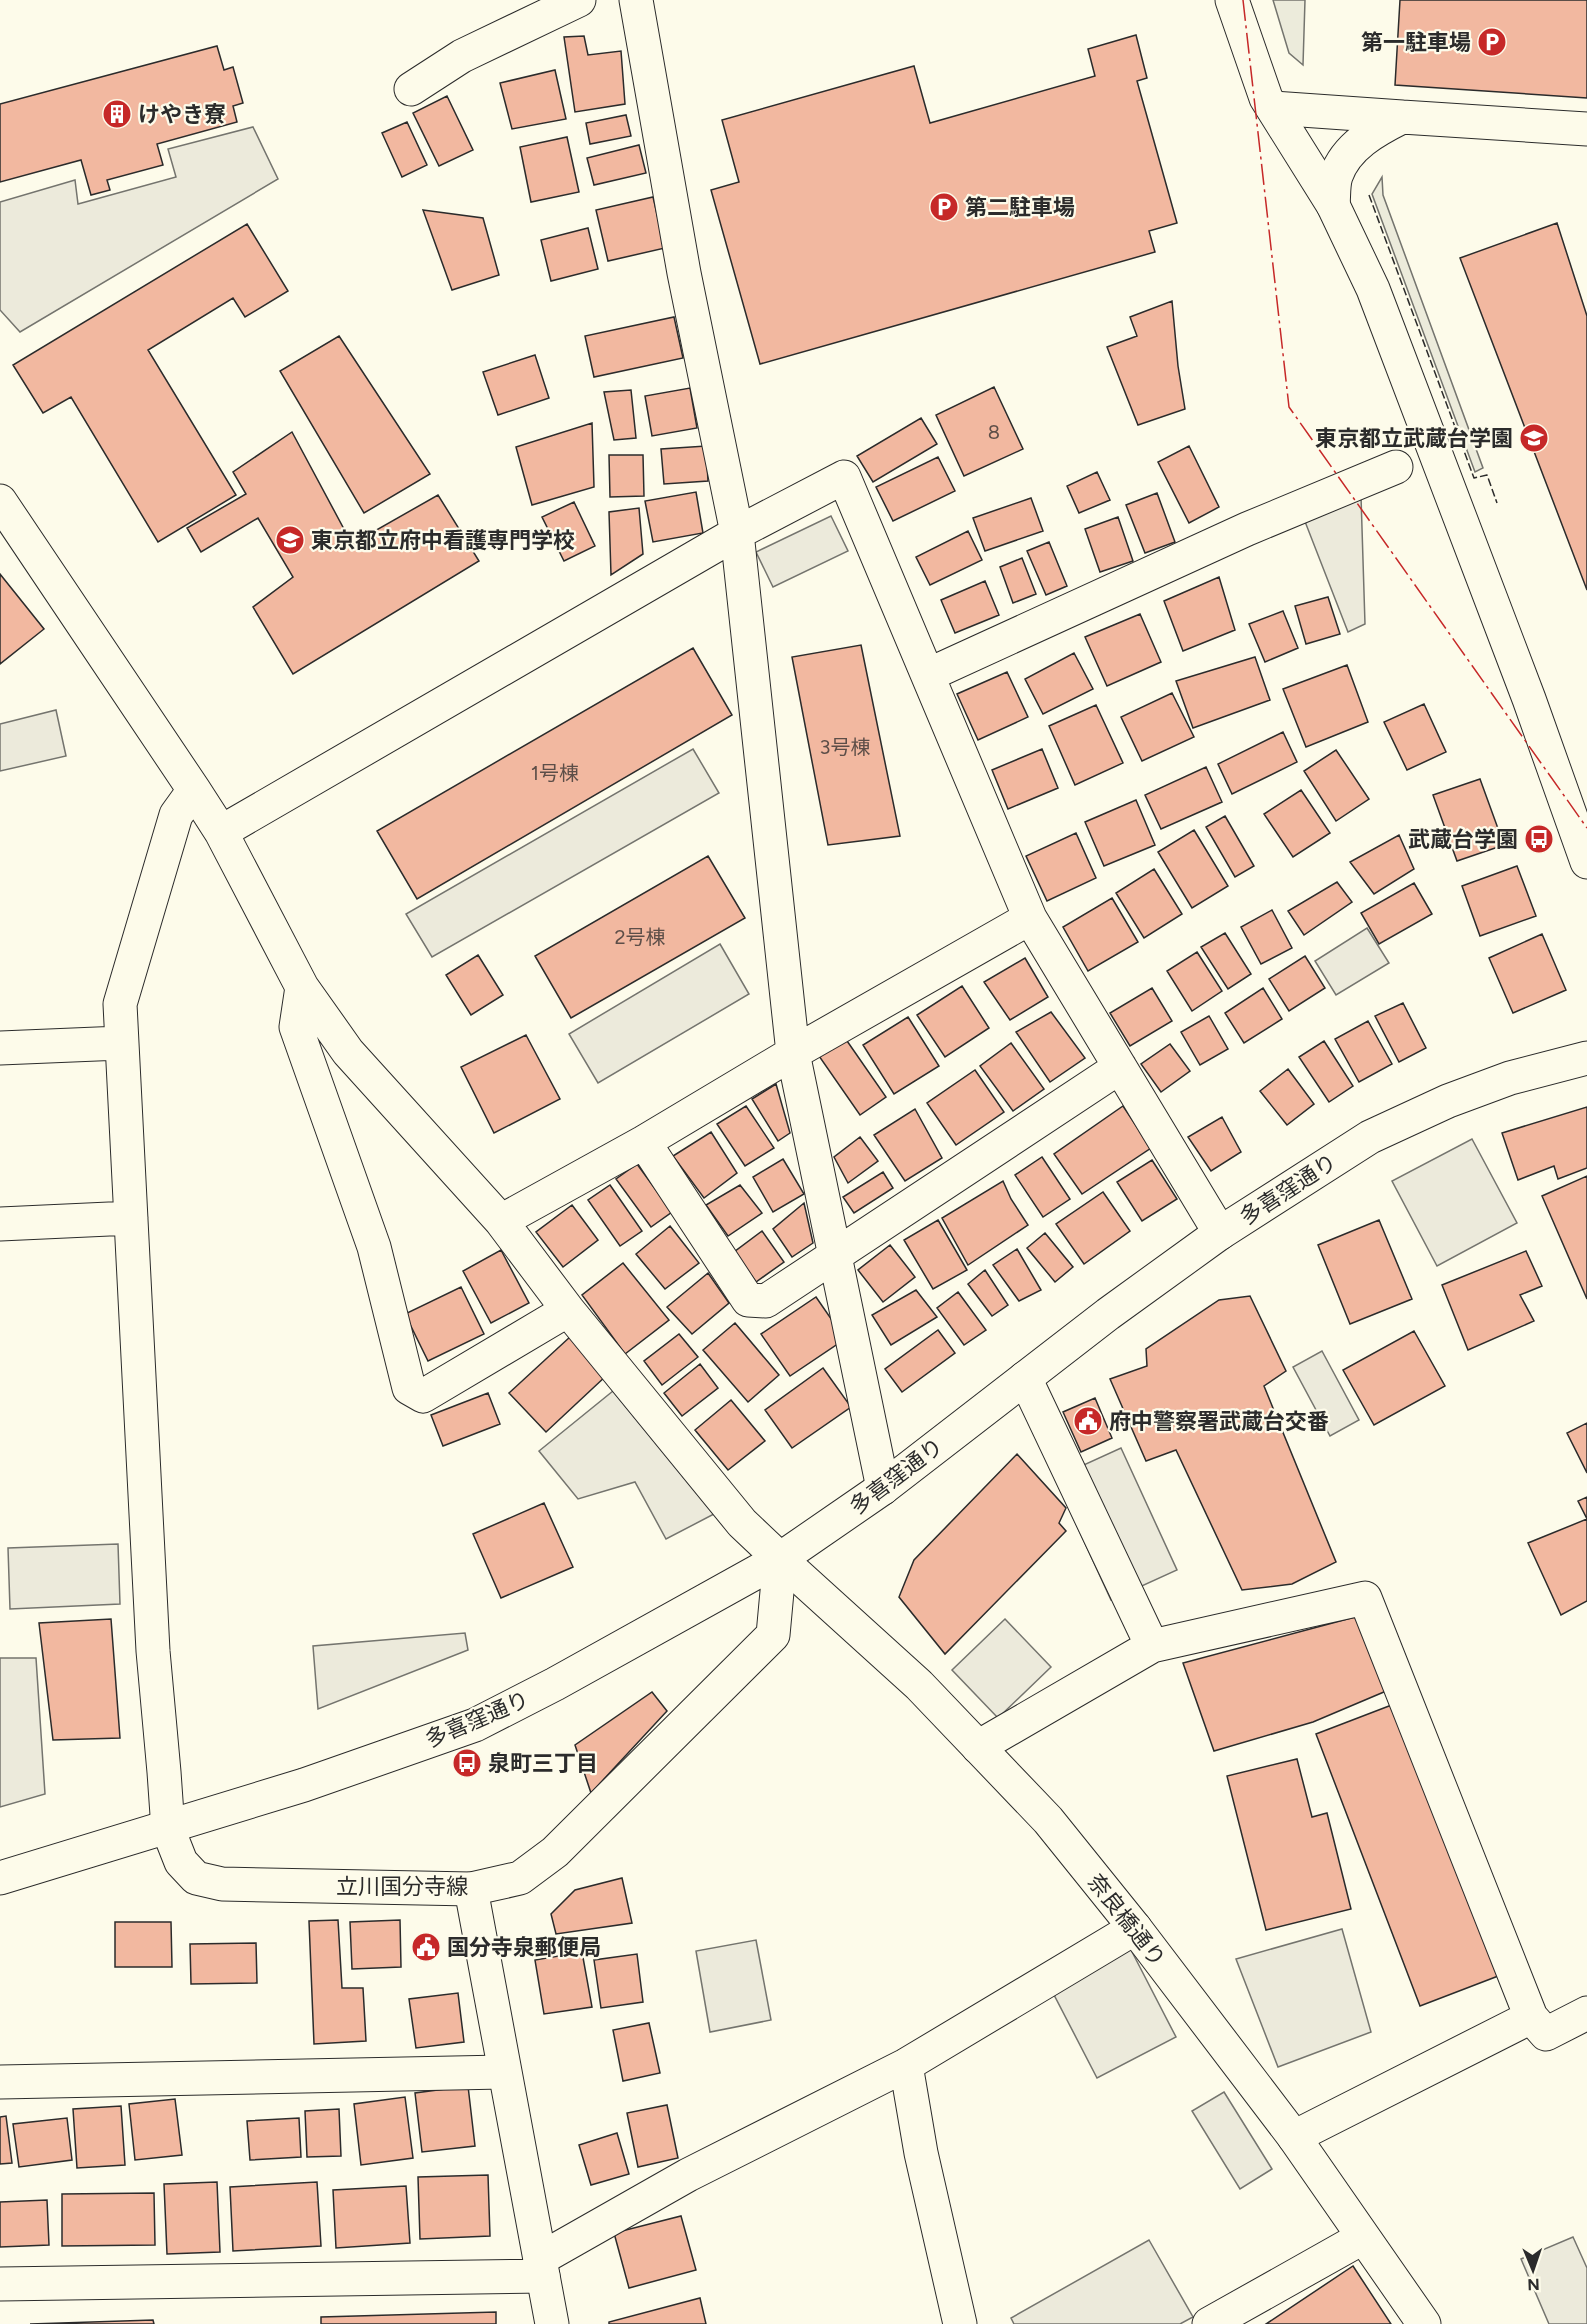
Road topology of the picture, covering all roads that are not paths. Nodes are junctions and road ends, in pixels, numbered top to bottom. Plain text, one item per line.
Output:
1 (579, 0) edge
2 (636, 0) edge
3 (1232, 0) edge
4 (411, 89) dead end
5 (1273, 108) junction
6 (1402, 117) junction
7 (1587, 129) edge
8 (1333, 205) junction
9 (1396, 467) dead end
10 (0, 501) edge
11 (737, 533) junction
12 (928, 675) junction
13 (194, 790) junction
14 (221, 832) junction
15 (1587, 862) edge
16 (1030, 918) junction
17 (302, 987) junction
18 (121, 1043) junction
19 (0, 1048) edge
20 (792, 1053) junction
21 (1587, 1058) edge
22 (1120, 1067) junction
23 (644, 1142) junction
24 (131, 1218) junction
25 (501, 1221) junction
26 (0, 1224) edge
27 (1220, 1233) junction
28 (835, 1253) junction
29 (568, 1310) junction
30 (1025, 1378) junction
31 (883, 1488) junction
32 (780, 1558) junction
33 (1152, 1646) junction
34 (978, 1747) junction
35 (168, 1828) junction
36 (0, 1878) edge
37 (471, 1889) junction
38 (1135, 1928) junction
39 (1587, 2013) edge
40 (1531, 2017) junction
41 (906, 2065) junction
42 (503, 2072) junction
43 (0, 2082) edge
44 (1294, 2137) junction
45 (1362, 2238) junction
46 (542, 2267) junction
47 (0, 2284) edge
48 (552, 2324) edge
49 (960, 2324) edge
50 (1209, 2324) edge
51 (1424, 2324) edge

1 - 4 street
2 - 11 street
3 - 5 street
5 - 6 street
5 - 8 street
6 - 7 street
6 - 8 street
8 - 15 street
9 - 12 street
10 - 13 street, 奈良橋通り
11 - 12 street
11 - 14 street
11 - 20 street
12 - 16 street
13 - 14 street, 奈良橋通り
13 - 18 street, 立川国分寺線
14 - 17 street, 奈良橋通り
16 - 20 street
16 - 22 street
17 - 25 street, 奈良橋通り
17 - 29 street
18 - 19 street
18 - 24 street, 立川国分寺線
20 - 23 street
20 - 28 street
21 - 27 street, 多喜窪通り
22 - 27 street
22 - 28 street
23 - 25 street
23 - 28 street
24 - 26 street
24 - 35 street, 立川国分寺線
25 - 29 street, 奈良橋通り
27 - 30 street, 多喜窪通り
28 - 31 street
29 - 32 street, 奈良橋通り
30 - 31 street, 多喜窪通り
30 - 33 street
31 - 32 street, 多喜窪通り
32 - 34 street, 奈良橋通り
32 - 35 street, 多喜窪通り
32 - 37 street, 立川国分寺線
33 - 34 street
33 - 40 street
34 - 38 street, 奈良橋通り
35 - 36 street
35 - 37 street, 立川国分寺線
37 - 42 street
38 - 41 street
38 - 44 street, 奈良橋通り
39 - 40 street
40 - 44 street
41 - 46 street
41 - 49 street
42 - 43 street
42 - 46 street
44 - 45 street, 奈良橋通り
45 - 50 street
45 - 51 street, 奈良橋通り
46 - 47 street
46 - 48 street

